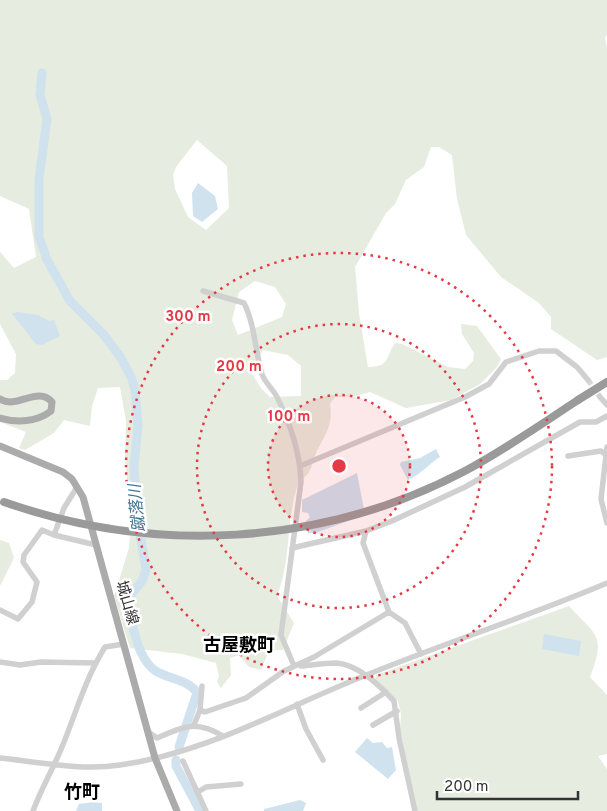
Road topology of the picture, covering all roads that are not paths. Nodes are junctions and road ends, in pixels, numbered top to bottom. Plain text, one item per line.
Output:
1 (203, 290) dead end
2 (588, 380) tunnel mouth
3 (607, 382) edge
4 (600, 397) tunnel mouth
5 (0, 399) edge
6 (607, 405) edge
7 (607, 416) edge
8 (0, 418) edge
9 (0, 446) edge
10 (607, 447) edge
11 (605, 454) junction
12 (568, 456) dead end
13 (300, 466) junction
14 (77, 487) junction
15 (2, 501) edge
16 (607, 522) edge
17 (366, 531) junction
18 (54, 535) junction
19 (96, 544) junction
20 (292, 548) junction
21 (607, 583) edge
22 (0, 610) edge
23 (389, 612) junction
24 (124, 644) junction
25 (422, 654) junction
26 (0, 662) edge
27 (96, 663) junction
28 (294, 666) junction
29 (365, 675) junction
30 (202, 686) dead end
31 (386, 692) junction
32 (297, 704) junction
33 (361, 708) dead end
34 (200, 710) junction
35 (397, 711) junction
36 (194, 725) junction
37 (373, 725) dead end
38 (147, 731) junction
39 (223, 736) junction
40 (0, 758) edge
41 (155, 758) junction
42 (183, 760) dead end
43 (323, 760) dead end
44 (54, 765) junction
45 (241, 784) dead end
46 (198, 792) junction
47 (32, 811) edge
48 (177, 811) edge
49 (206, 811) edge
50 (415, 811) edge

1 - 13 street
2 - 13 street
3 - 15 highway, bridge
4 - 6 street
5 - 8 main road
7 - 17 street
9 - 14 main road, 城山線
10 - 11 street
11 - 12 street
11 - 16 street
13 - 20 street
14 - 18 street
14 - 19 main road, 城山線
17 - 20 street
17 - 23 street
18 - 19 street
18 - 22 street
19 - 24 main road, 城山線
20 - 28 street
21 - 25 street
23 - 25 street
23 - 28 street
24 - 27 street
24 - 38 main road, 城山線
25 - 29 street
26 - 27 street
27 - 44 street
28 - 29 street
28 - 34 street
29 - 31 street
29 - 32 street
30 - 34 street
31 - 33 street
31 - 35 street
32 - 39 street
32 - 43 street
34 - 36 street
35 - 37 street
35 - 50 street
36 - 38 street
36 - 39 street
38 - 41 main road, 城山線
39 - 41 street
40 - 44 street
41 - 44 street
41 - 48 main road, 城山線
42 - 46 street
44 - 47 street
45 - 46 street
46 - 49 street

